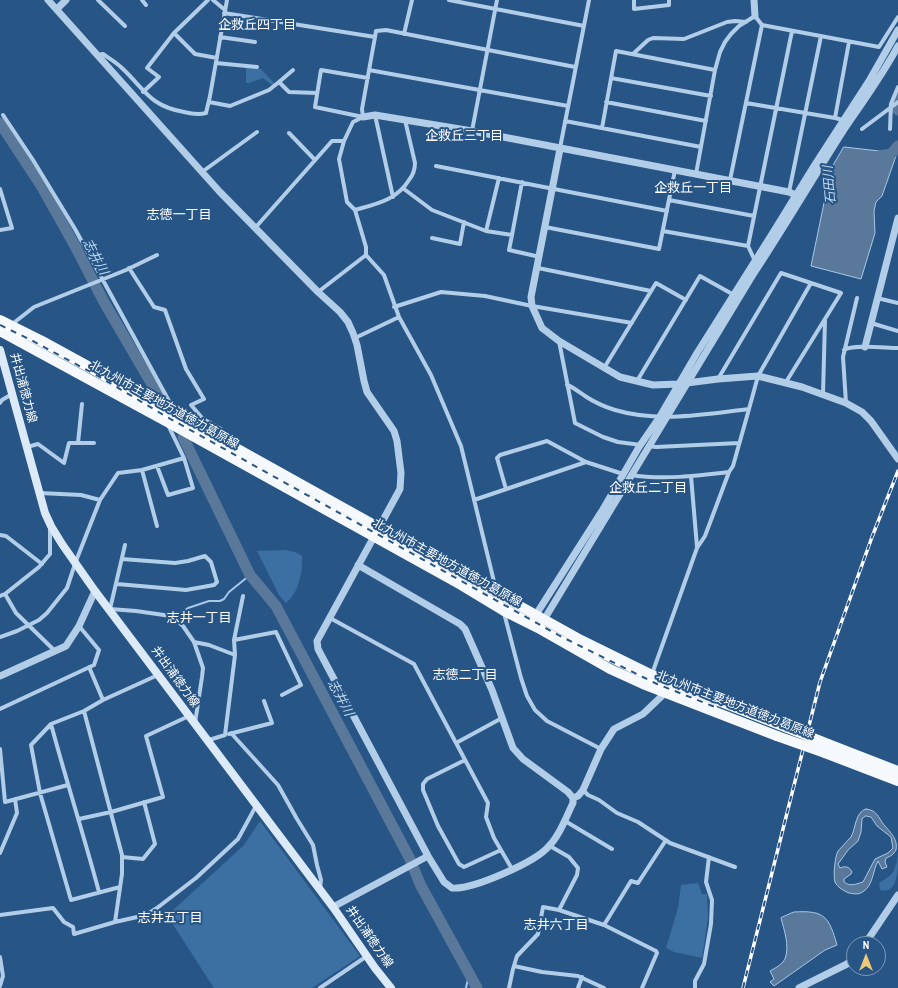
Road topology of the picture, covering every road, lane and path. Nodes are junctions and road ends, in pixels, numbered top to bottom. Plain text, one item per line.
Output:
1 (48, 0) edge
2 (66, 0) edge
3 (98, 0) edge
4 (142, 0) edge
5 (208, 0) edge
6 (214, 0) edge
7 (226, 0) edge
8 (412, 0) edge
9 (449, 0) edge
10 (497, 0) edge
11 (589, 0) edge
12 (634, 0) edge
13 (669, 0) edge
14 (754, 0) edge
15 (146, 5) dead end
16 (57, 9) junction
17 (495, 9) junction
18 (225, 11) junction
19 (755, 16) junction
20 (898, 17) edge
21 (746, 22) junction
22 (762, 25) junction
23 (125, 26) dead end
24 (584, 26) junction
25 (898, 30) edge
26 (792, 31) junction
27 (174, 33) junction
28 (404, 34) junction
29 (821, 36) junction
30 (220, 37) junction
31 (375, 37) junction
32 (255, 42) dead end
33 (849, 42) junction
34 (898, 46) edge
35 (488, 50) junction
36 (633, 54) junction
37 (98, 55) junction
38 (216, 60) junction
39 (257, 67) dead end
40 (575, 67) junction
41 (293, 70) dead end
42 (369, 70) junction
43 (716, 70) junction
44 (368, 78) junction
45 (610, 78) junction
46 (279, 82) junction
47 (898, 87) edge
48 (480, 90) junction
49 (143, 92) junction
50 (317, 93) junction
51 (711, 96) junction
52 (209, 102) junction
53 (606, 102) junction
54 (898, 102) edge
55 (746, 103) junction
56 (568, 106) junction
57 (890, 107) junction
58 (776, 108) junction
59 (805, 113) junction
60 (3, 115) dead end
61 (375, 115) junction
62 (363, 117) junction
63 (835, 118) junction
64 (405, 120) junction
65 (843, 120) junction
66 (565, 121) junction
67 (706, 121) junction
68 (602, 128) junction
69 (862, 129) dead end
70 (890, 129) dead end
71 (472, 131) junction
72 (257, 132) dead end
73 (289, 133) dead end
74 (344, 141) junction
75 (701, 147) junction
76 (560, 149) junction
77 (315, 160) junction
78 (436, 166) dead end
79 (675, 170) junction
80 (202, 172) junction
81 (696, 174) junction
82 (498, 178) junction
83 (730, 180) junction
84 (522, 182) junction
85 (760, 186) junction
86 (552, 188) junction
87 (0, 189) edge
88 (404, 189) junction
89 (796, 195) junction
90 (393, 197) junction
91 (669, 200) junction
92 (355, 210) junction
93 (667, 211) junction
94 (754, 216) junction
95 (898, 218) edge
96 (464, 222) junction
97 (545, 227) junction
98 (255, 228) junction
99 (0, 230) edge
100 (486, 231) junction
101 (663, 232) junction
102 (512, 235) junction
103 (432, 238) dead end
104 (748, 246) junction
105 (157, 255) dead end
106 (366, 255) junction
107 (540, 257) junction
108 (755, 261) junction
109 (129, 268) junction
110 (538, 268) junction
111 (103, 279) junction
112 (810, 283) junction
113 (651, 291) junction
114 (318, 292) junction
115 (734, 295) junction
116 (857, 298) dead end
117 (877, 298) junction
118 (686, 300) junction
119 (898, 303) edge
120 (532, 306) junction
121 (394, 307) junction
122 (399, 317) junction
123 (0, 320) edge
124 (825, 320) junction
125 (632, 323) junction
126 (871, 323) junction
127 (11, 325) junction
128 (0, 331) edge
129 (898, 331) edge
130 (355, 338) junction
131 (559, 341) junction
132 (865, 347) junction
133 (898, 348) edge
134 (0, 350) edge
135 (844, 351) junction
136 (2, 363) edge
137 (604, 368) junction
138 (758, 376) junction
139 (718, 379) junction
140 (637, 381) junction
141 (786, 382) junction
142 (686, 383) junction
143 (679, 384) junction
144 (567, 385) junction
145 (12, 394) junction
146 (823, 394) junction
147 (0, 403) edge
148 (846, 403) junction
149 (82, 404) dead end
150 (750, 410) junction
151 (664, 416) junction
152 (179, 417) junction
153 (167, 421) junction
154 (211, 440) junction
155 (78, 443) junction
156 (94, 443) dead end
157 (739, 443) junction
158 (644, 446) junction
159 (26, 447) junction
160 (896, 457) edge
161 (184, 458) junction
162 (586, 462) junction
163 (157, 466) junction
164 (142, 470) junction
165 (729, 472) junction
166 (627, 475) junction
167 (691, 476) junction
168 (506, 489) junction
169 (39, 493) junction
170 (100, 500) junction
171 (474, 500) junction
172 (50, 526) junction
173 (157, 526) dead end
174 (378, 527) junction
175 (0, 535) edge
176 (374, 537) junction
177 (125, 545) dead end
178 (697, 548) junction
179 (122, 559) junction
180 (76, 561) junction
181 (42, 564) junction
182 (358, 565) junction
183 (117, 584) junction
184 (95, 590) junction
185 (497, 594) junction
186 (2, 595) edge
187 (243, 596) dead end
188 (110, 609) junction
189 (504, 611) junction
190 (540, 617) junction
191 (330, 618) junction
192 (28, 626) junction
193 (80, 626) junction
194 (534, 626) junction
195 (0, 637) edge
196 (234, 640) junction
197 (194, 642) junction
198 (55, 651) junction
199 (235, 655) junction
200 (89, 667) junction
201 (159, 675) junction
202 (652, 675) junction
203 (0, 676) edge
204 (665, 693) junction
205 (282, 695) dead end
206 (103, 700) junction
207 (264, 701) dead end
208 (0, 709) edge
209 (84, 711) junction
210 (189, 716) junction
211 (502, 718) junction
212 (51, 724) junction
213 (195, 724) junction
214 (231, 733) junction
215 (225, 735) junction
216 (208, 740) junction
217 (456, 743) junction
218 (826, 748) junction
219 (0, 749) edge
220 (601, 749) junction
221 (465, 760) junction
222 (898, 771) edge
223 (898, 781) edge
224 (68, 785) junction
225 (583, 790) junction
226 (40, 793) junction
227 (573, 798) junction
228 (15, 799) junction
229 (144, 802) junction
230 (256, 806) junction
231 (111, 812) junction
232 (80, 819) junction
233 (565, 821) junction
234 (666, 840) junction
235 (550, 846) junction
236 (612, 849) dead end
237 (501, 850) junction
238 (0, 853) edge
239 (428, 856) junction
240 (122, 857) junction
241 (709, 857) junction
242 (734, 867) dead end
243 (512, 869) junction
244 (120, 886) junction
245 (320, 889) junction
246 (99, 892) junction
247 (898, 895) edge
248 (333, 907) junction
249 (559, 910) junction
250 (0, 915) edge
251 (114, 922) junction
252 (604, 925) junction
253 (870, 936) edge
254 (367, 956) junction
255 (0, 957) edge
256 (846, 964) edge
257 (514, 966) junction
258 (582, 977) junction
259 (0, 986) edge
260 (388, 987) edge
261 (320, 988) edge
262 (509, 988) edge
263 (578, 988) edge
264 (604, 988) edge
265 (642, 988) edge
266 (695, 988) edge
267 (799, 988) edge

1 - 16 street
2 - 16 street
3 - 23 street
4 - 15 street
5 - 27 street
6 - 18 street
7 - 18 street
8 - 28 street
9 - 17 street
10 - 17 street
11 - 24 street
12 - 13 street
14 - 19 street
16 - 37 street
17 - 24 street
17 - 35 street
18 - 30 street
18 - 31 street
19 - 21 street
19 - 22 street
20 - 33 street
21 - 36 street
21 - 43 street
22 - 26 street
22 - 55 street
24 - 40 street
25 - 65 street
26 - 29 street
26 - 58 street
27 - 38 street
27 - 49 street
28 - 31 street
28 - 35 street
29 - 33 street
29 - 59 street
30 - 32 street
30 - 38 street
31 - 42 street
33 - 63 street
34 - 89 street
35 - 40 street
35 - 48 street
36 - 43 street
36 - 45 street
37 - 49 street
37 - 80 street
38 - 39 street
38 - 52 street
40 - 56 street
41 - 46 street
42 - 44 street
42 - 48 street
43 - 51 street
44 - 50 street
44 - 62 street
45 - 51 street
45 - 53 street
46 - 50 street
46 - 52 street
47 - 57 street
48 - 56 street
48 - 71 street
49 - 52 street
50 - 62 street
51 - 67 street
53 - 67 street
53 - 68 street
54 - 57 street
55 - 58 street
55 - 83 street
56 - 66 street
57 - 69 street
57 - 70 street
58 - 59 street
58 - 85 street
59 - 63 street
59 - 89 street
60 - 111 street
61 - 62 street
61 - 64 street
61 - 90 street
62 - 74 street
63 - 65 street
64 - 71 street
64 - 88 street
65 - 89 street
66 - 68 street
66 - 76 street
67 - 75 street
68 - 75 street
71 - 76 street
72 - 80 street
73 - 77 street
74 - 77 street
74 - 92 street
75 - 81 street
76 - 79 street
76 - 86 street
77 - 98 street
78 - 82 street
79 - 81 street
79 - 91 street
80 - 98 street
81 - 83 street
82 - 84 street
82 - 100 street
83 - 85 street
84 - 86 street
84 - 102 street
85 - 89 street
85 - 94 street
86 - 93 street
86 - 97 street
87 - 99 street
88 - 90 street
88 - 96 street
89 - 108 street
89 - 142 street
90 - 92 street
91 - 93 street
91 - 94 street
92 - 106 street
93 - 101 street
94 - 104 street
95 - 117 street
96 - 100 street
96 - 103 street
97 - 101 street
97 - 107 street
98 - 114 street
100 - 102 street
101 - 104 street
102 - 107 street
104 - 108 street
105 - 109 street
106 - 114 street
106 - 121 street
107 - 110 street
108 - 115 street
109 - 111 street
109 - 154 street
110 - 113 street
110 - 120 street
111 - 127 street
111 - 152 street
112 - 124 street
112 - 138 street
112 - 139 street
113 - 118 street
113 - 125 street
114 - 130 street
115 - 118 street
115 - 143 street
116 - 135 street
117 - 119 street
117 - 126 street
118 - 140 street
120 - 121 street
120 - 125 street
120 - 131 street
121 - 122 street
122 - 130 street
122 - 171 street
123 - 127 main road, 北九州市主要地方道徳力葛原線
124 - 141 street
124 - 146 street
125 - 137 street
126 - 129 street
126 - 132 street
127 - 152 main road, 北九州市主要地方道徳力葛原線
128 - 153 main road, 北九州市主要地方道徳力葛原線
130 - 174 street
131 - 137 street
131 - 144 street
132 - 133 street
132 - 135 street
134 - 136 main road, 井出浦徳力線
135 - 148 street
136 - 145 main road, 井出浦徳力線
137 - 140 street
138 - 139 street
138 - 141 street
138 - 150 street
139 - 142 street
140 - 143 street
141 - 146 street
142 - 143 street
142 - 151 street
143 - 151 street
144 - 151 street
144 - 158 street
145 - 147 street
145 - 159 main road, 井出浦徳力線
146 - 148 street
148 - 160 street
149 - 155 street
150 - 151 street
150 - 157 street
151 - 158 street
152 - 154 main road, 北九州市主要地方道徳力葛原線
153 - 154 main road, 北九州市主要地方道徳力葛原線
153 - 161 street
154 - 174 main road, 北九州市主要地方道徳力葛原線
154 - 176 main road, 北九州市主要地方道徳力葛原線
155 - 156 street
155 - 159 street
157 - 158 street
157 - 165 street
158 - 166 street
159 - 169 main road, 井出浦徳力線
161 - 163 street
161 - 163 street
162 - 166 street
162 - 168 street
162 - 168 street
163 - 164 street
164 - 170 street
164 - 173 street
165 - 167 street
165 - 178 street
166 - 167 street
166 - 190 street
167 - 178 street
168 - 171 street
169 - 170 street
169 - 172 main road, 井出浦徳力線
170 - 180 street
171 - 185 street
172 - 180 main road, 井出浦徳力線
172 - 181 street
174 - 176 street
174 - 185 main road, 北九州市主要地方道徳力葛原線
175 - 181 street
176 - 182 street
176 - 189 main road, 北九州市主要地方道徳力葛原線
177 - 179 street
178 - 202 street
179 - 183 street
179 - 183 street
180 - 184 main road, 井出浦徳力線
180 - 192 street
181 - 186 street
182 - 191 street
182 - 211 street
183 - 188 street
184 - 188 main road, 井出浦徳力線
184 - 193 street
185 - 189 street
185 - 190 main road, 北九州市主要地方道徳力葛原線
186 - 192 street
187 - 196 street
188 - 197 street
188 - 201 main road, 井出浦徳力線
189 - 194 main road, 北九州市主要地方道徳力葛原線
189 - 220 street
190 - 194 street
190 - 202 main road, 北九州市主要地方道徳力葛原線
191 - 217 street
191 - 239 street
192 - 195 street
192 - 198 street
193 - 198 street
193 - 200 street
194 - 204 main road, 北九州市主要地方道徳力葛原線
196 - 199 street
196 - 205 street
197 - 199 street
197 - 213 street
198 - 203 street
199 - 215 street
200 - 206 street
200 - 208 street
201 - 206 street
201 - 210 main road, 井出浦徳力線
202 - 218 main road, 北九州市主要地方道徳力葛原線, bridge
204 - 218 main road, 北九州市主要地方道徳力葛原線, bridge
204 - 220 street
206 - 209 street
207 - 214 street
209 - 212 street
209 - 231 street
210 - 213 main road, 井出浦徳力線
210 - 229 street
211 - 217 street
211 - 227 street
212 - 224 street
212 - 226 street
213 - 216 main road, 井出浦徳力線
214 - 215 street
214 - 245 street
215 - 216 street
216 - 230 main road, 井出浦徳力線
217 - 221 street
218 - 222 main road, 北九州市主要地方道徳力葛原線
218 - 223 main road, 北九州市主要地方道徳力葛原線
219 - 228 street
220 - 225 street
221 - 237 street
221 - 237 street
224 - 226 street
224 - 232 street
225 - 227 street
225 - 234 street
226 - 228 street
226 - 246 street
227 - 233 street
228 - 238 street
229 - 231 street
229 - 240 street
230 - 245 main road, 井出浦徳力線
230 - 251 street
231 - 232 street
231 - 240 street
232 - 246 street
233 - 235 street
233 - 236 street
234 - 241 street
234 - 252 street
235 - 243 street
235 - 249 street
237 - 243 street
239 - 243 street
239 - 248 street
240 - 244 street
241 - 242 street
241 - 266 street
244 - 246 street
244 - 251 street
245 - 248 main road, 井出浦徳力線
247 - 253 street
248 - 254 main road, 井出浦徳力線
249 - 252 street
249 - 257 street
250 - 251 street
252 - 265 street
254 - 260 main road, 井出浦徳力線
254 - 261 street
255 - 259 street
256 - 267 street
257 - 258 street
257 - 262 street
258 - 263 street
258 - 264 street

